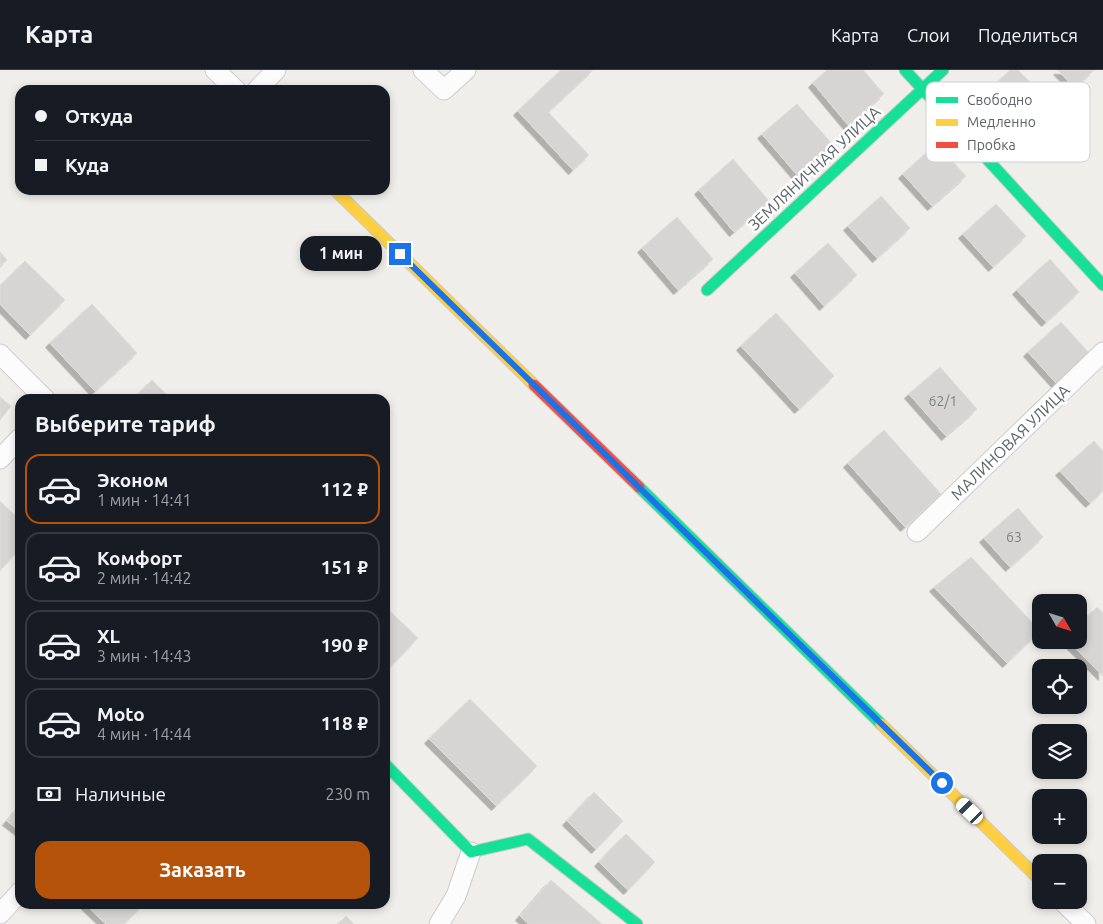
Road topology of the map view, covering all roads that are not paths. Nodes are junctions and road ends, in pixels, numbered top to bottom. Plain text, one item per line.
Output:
1 (216, 70) edge
2 (276, 70) edge
3 (423, 70) edge
4 (466, 70) edge
5 (905, 70) edge
6 (943, 70) edge
7 (930, 82) edge
8 (231, 85) edge
9 (262, 85) edge
10 (926, 85) edge
11 (922, 89) junction
12 (926, 93) edge
13 (989, 162) edge
14 (340, 195) edge
15 (1103, 285) edge
16 (707, 290) dead end
17 (1103, 352) edge
18 (0, 354) edge
19 (40, 394) edge
20 (15, 443) edge
21 (0, 459) edge
22 (917, 532) dead end
23 (390, 769) edge
24 (471, 852) junction
25 (1032, 872) edge
26 (15, 898) edge
27 (1070, 909) edge
28 (0, 914) edge
29 (439, 924) edge
30 (637, 924) edge
31 (1086, 924) edge

1 - 8 street
2 - 9 street
3 - 4 street
5 - 11 street
6 - 7 street, ЗЕМЛЯНИЧНАЯ УЛИЦА
10 - 11 street, ЗЕМЛЯНИЧНАЯ УЛИЦА
11 - 12 street
11 - 16 street, ЗЕМЛЯНИЧНАЯ УЛИЦА
13 - 15 street
14 - 25 street
17 - 22 street, МАЛИНОВАЯ УЛИЦА
18 - 19 street
20 - 21 street
23 - 24 street
24 - 29 street
24 - 30 street
26 - 28 street
27 - 31 street

